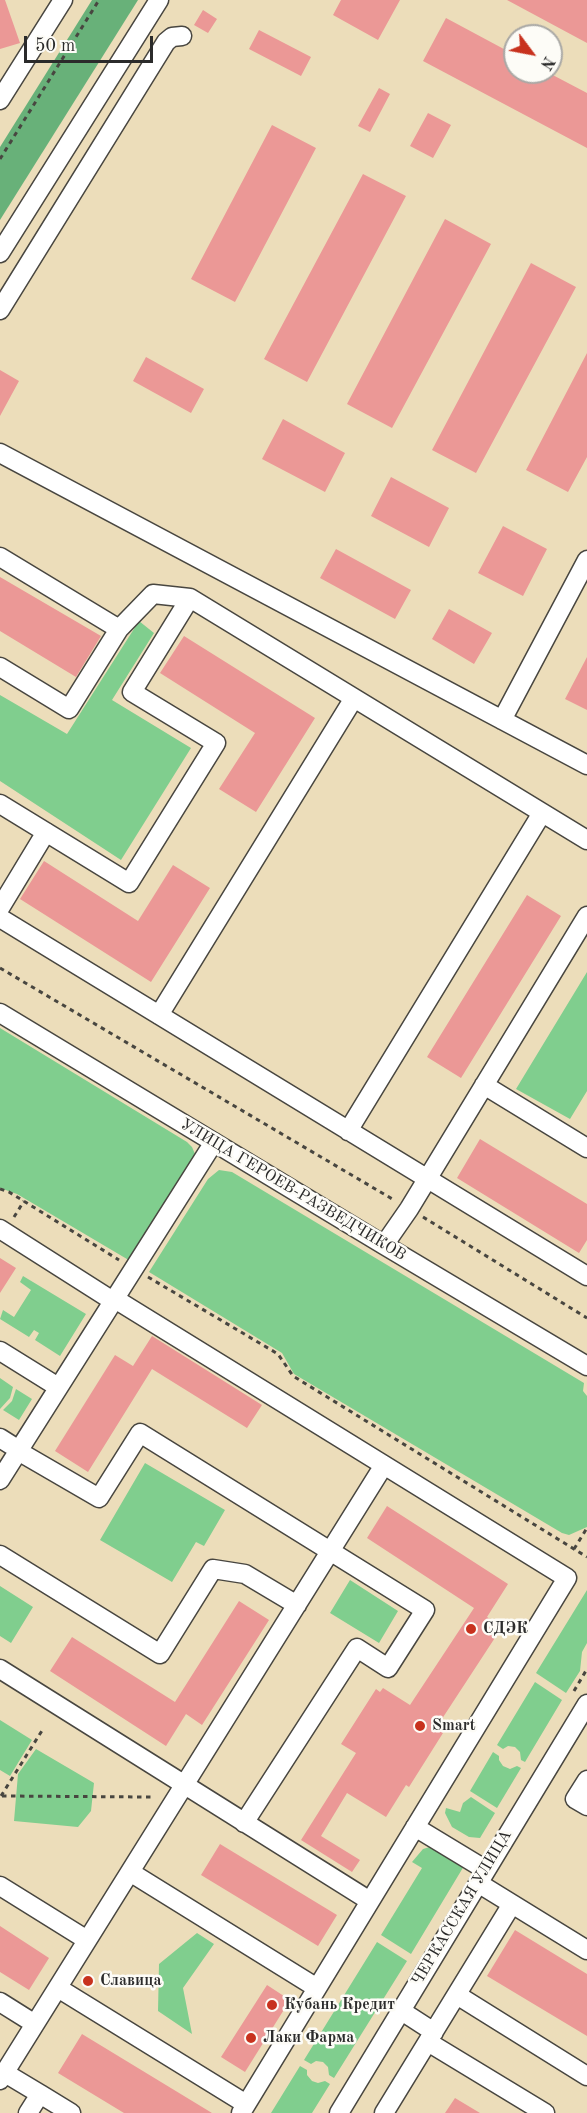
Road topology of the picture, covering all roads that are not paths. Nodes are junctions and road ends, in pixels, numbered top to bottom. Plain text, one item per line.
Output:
1 (159, 0) edge
2 (59, 1) edge
3 (182, 36) dead end
4 (0, 100) edge
5 (0, 253) edge
6 (0, 310) edge
7 (0, 453) edge
8 (0, 557) edge
9 (587, 560) edge
10 (190, 598) junction
11 (119, 629) junction
12 (0, 667) edge
13 (354, 698) junction
14 (502, 720) junction
15 (587, 765) edge
16 (0, 804) edge
17 (542, 813) junction
18 (46, 832) junction
19 (587, 840) edge
20 (0, 908) edge
21 (0, 918) edge
22 (586, 918) edge
23 (0, 1012) edge
24 (159, 1015) junction
25 (484, 1085) junction
26 (348, 1131) junction
27 (214, 1142) junction
28 (587, 1148) edge
29 (427, 1179) junction
30 (0, 1229) edge
31 (384, 1245) junction
32 (587, 1276) edge
33 (114, 1300) junction
34 (0, 1351) edge
35 (587, 1366) edge
36 (58, 1388) junction
37 (0, 1438) edge
38 (19, 1451) junction
39 (384, 1465) junction
40 (0, 1480) edge
41 (331, 1551) junction
42 (0, 1555) edge
43 (297, 1605) junction
44 (0, 1669) edge
45 (587, 1704) edge
46 (587, 1780) edge
47 (184, 1785) junction
48 (587, 1806) edge
49 (244, 1822) junction
50 (415, 1827) junction
51 (130, 1872) junction
52 (482, 1876) junction
53 (0, 1886) edge
54 (370, 1901) junction
55 (512, 1904) junction
56 (87, 1940) junction
57 (587, 1950) edge
58 (58, 1988) junction
59 (317, 1988) junction
60 (457, 1995) junction
61 (0, 2002) edge
62 (400, 2010) junction
63 (35, 2024) junction
64 (431, 2037) junction
65 (2, 2076) edge
66 (587, 2076) edge
67 (40, 2094) junction
68 (243, 2109) edge
69 (28, 2113) edge
70 (71, 2113) edge
71 (339, 2113) edge
72 (384, 2113) edge
73 (545, 2113) edge

1 - 5 street
2 - 4 street
3 - 6 street
7 - 14 street
8 - 11 street
9 - 14 street
10 - 11 street
10 - 13 street
10 - 18 street
11 - 12 street
13 - 17 street
13 - 24 street
14 - 15 street
16 - 18 street
17 - 19 street
17 - 26 street
18 - 20 street
21 - 24 street
22 - 25 street
23 - 27 street, УЛИЦА ГЕРОЕВ-РАЗВЕДЧИКОВ
24 - 26 street
25 - 28 street
25 - 29 street
26 - 29 street
27 - 31 street, УЛИЦА ГЕРОЕВ-РАЗВЕДЧИКОВ
27 - 33 street
29 - 31 street
29 - 32 street
30 - 33 street
31 - 35 street, УЛИЦА ГЕРОЕВ-РАЗВЕДЧИКОВ
33 - 36 street
33 - 39 street
34 - 36 street
36 - 38 street
37 - 38 street
38 - 40 street
38 - 41 street
39 - 41 street
39 - 50 street
41 - 43 street
41 - 49 street
42 - 43 street
43 - 47 street
44 - 47 street
45 - 52 street, ЧЕРКАССКАЯ УЛИЦА
46 - 48 street
47 - 49 street
47 - 51 street
49 - 54 street
50 - 52 street
50 - 54 street
51 - 56 street
51 - 59 street
52 - 55 street
52 - 62 street, ЧЕРКАССКАЯ УЛИЦА
53 - 56 street
54 - 59 street
55 - 57 street
55 - 60 street
56 - 58 street
58 - 63 street
58 - 68 street
59 - 68 street
60 - 64 street
60 - 66 street
61 - 63 street
62 - 64 street
62 - 71 street, ЧЕРКАССКАЯ УЛИЦА
63 - 65 street
64 - 72 street
64 - 73 street
65 - 67 street
67 - 69 street
67 - 70 street

